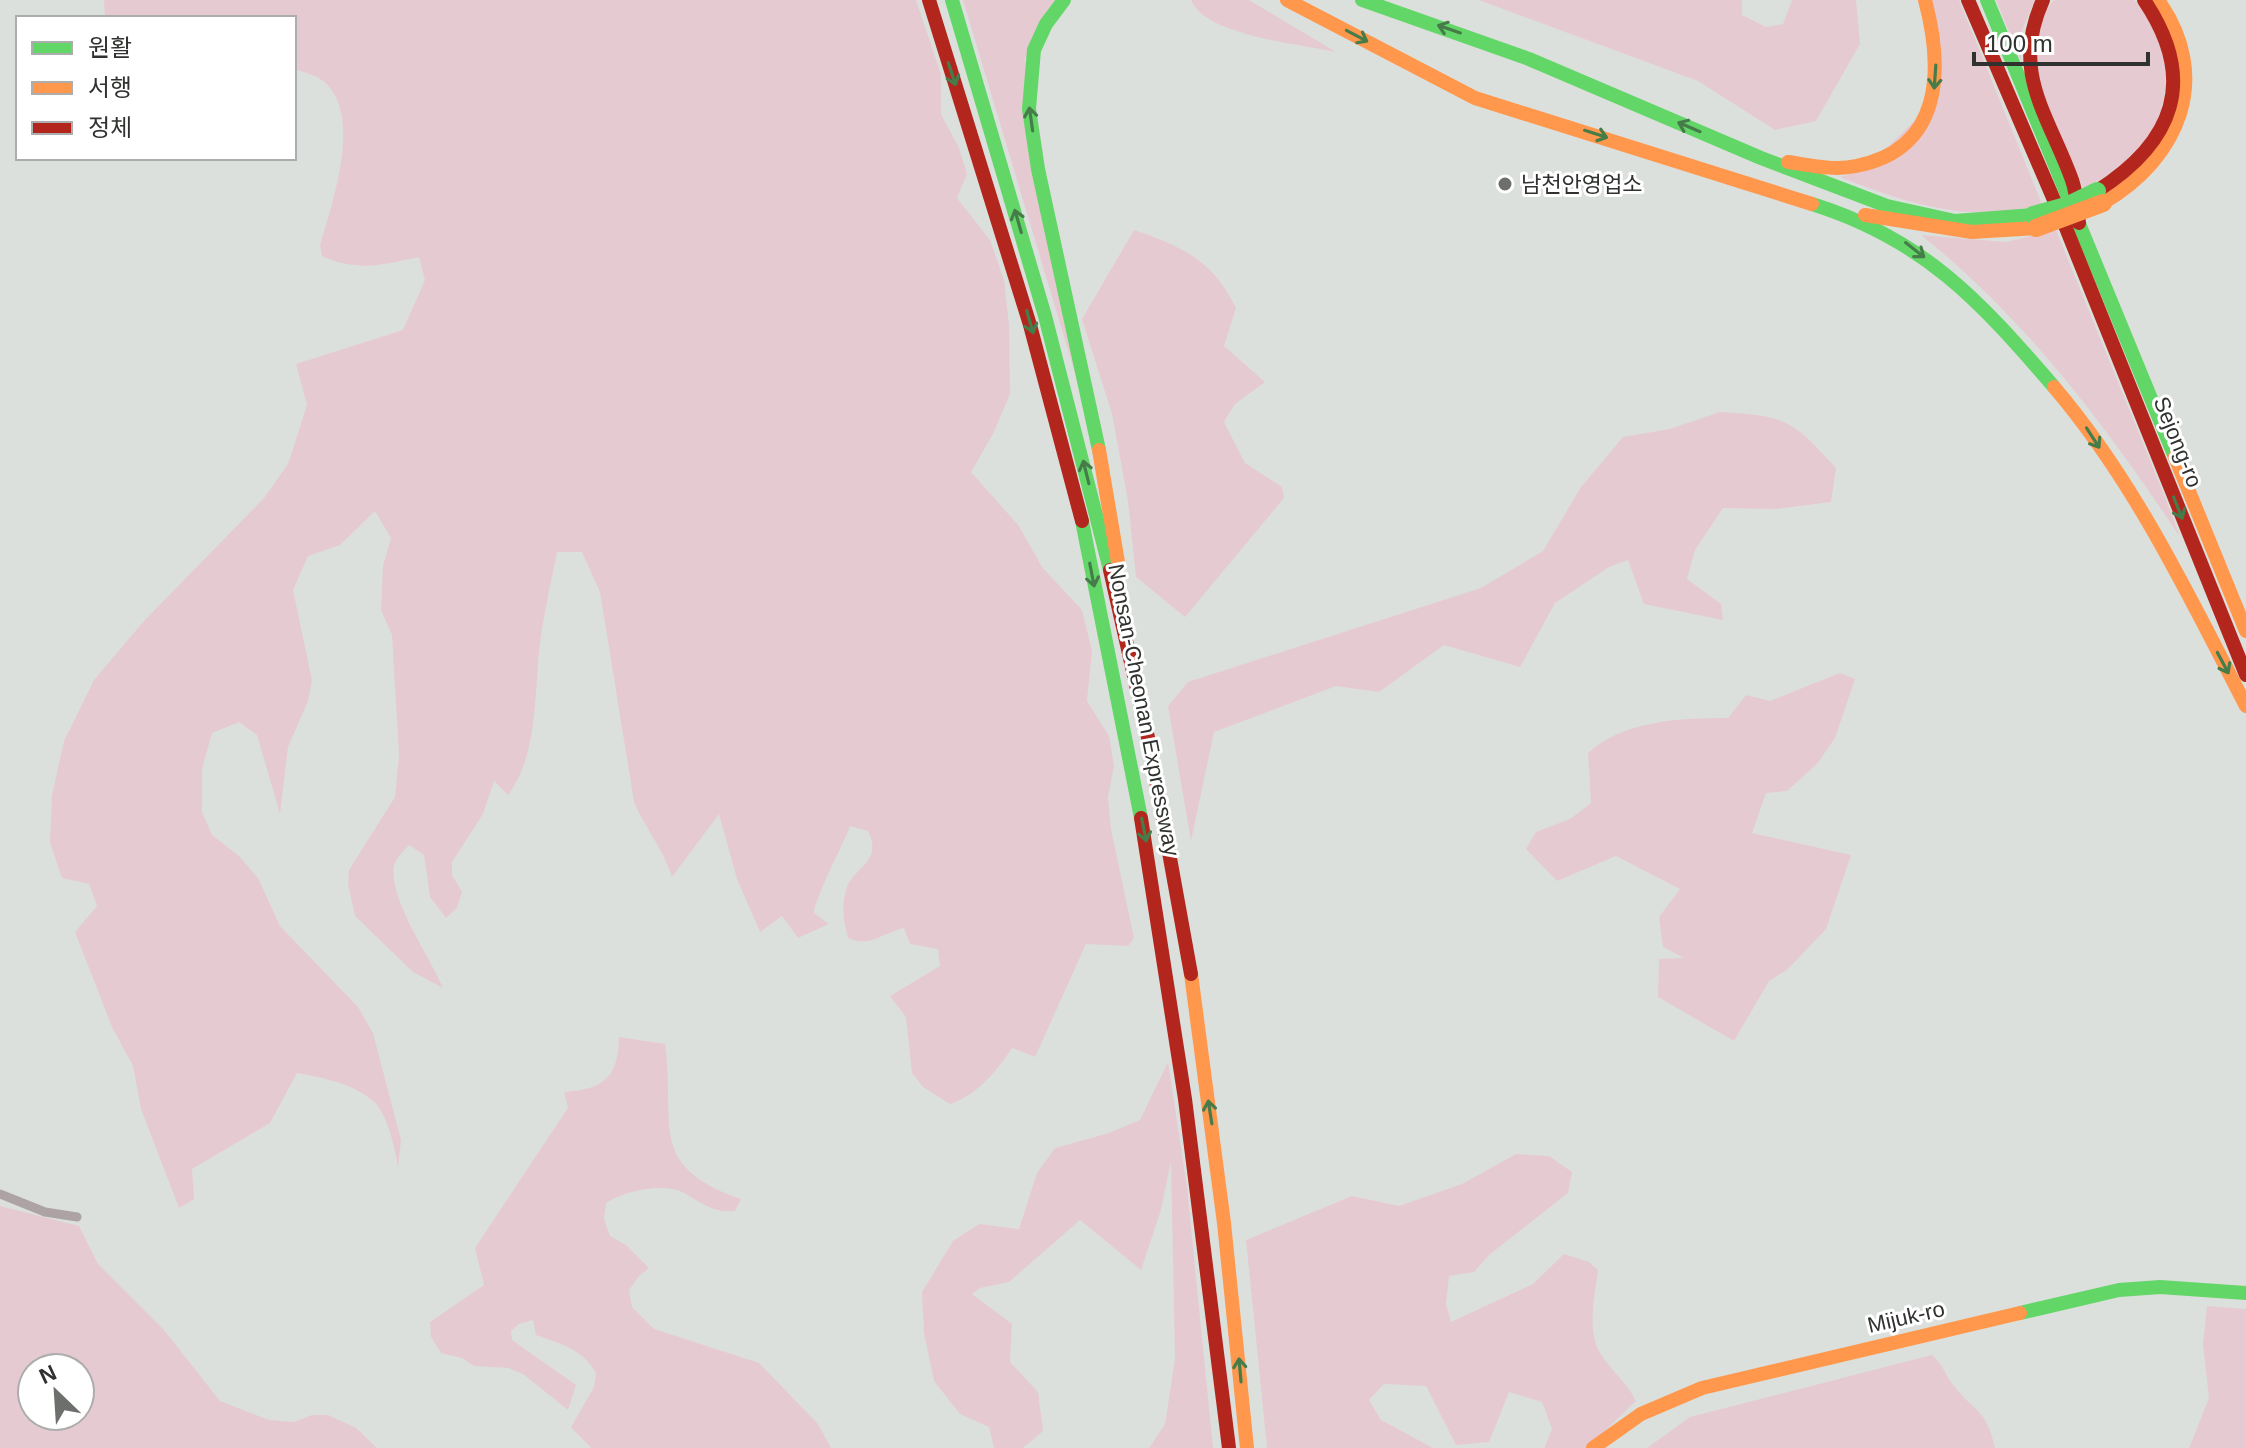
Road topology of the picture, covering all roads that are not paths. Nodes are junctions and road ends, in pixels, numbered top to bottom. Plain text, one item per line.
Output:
1 (929, 0) edge
2 (952, 0) edge
3 (1064, 0) edge
4 (1287, 0) edge
5 (1362, 0) edge
6 (1925, 0) edge
7 (1968, 0) edge
8 (1987, 0) edge
9 (2043, 0) edge
10 (2144, 0) edge
11 (2158, 0) edge
12 (1761, 158) junction
13 (2100, 197) junction
14 (1819, 206) junction
15 (2034, 221) junction
16 (2072, 225) junction
17 (2246, 631) edge
18 (2246, 675) edge
19 (1137, 691) junction
20 (2246, 706) edge
21 (0, 1194) edge
22 (77, 1217) dead end
23 (2246, 1293) edge
24 (1229, 1448) edge
25 (1247, 1448) edge
26 (1593, 1448) edge

1 -> 24 main road, Nonsan-Cheonan Expressway
19 -> 2 main road, Nonsan-Cheonan Expressway
19 -> 3 main road
4 -> 14 main road
12 -> 5 main road
6 -> 12 main road
7 - 16 main road
8 - 16 main road
9 - 16 main road
10 - 13 main road
11 - 13 main road
12 - 15 main road
13 - 15 main road, bridge
14 - 15 main road
14 -> 20 main road
16 - 17 main road, Sejong-ro
16 -> 18 main road, Sejong-ro
25 -> 19 main road, Nonsan-Cheonan Expressway
21 - 22 street
23 - 26 main road, Mijuk-ro

